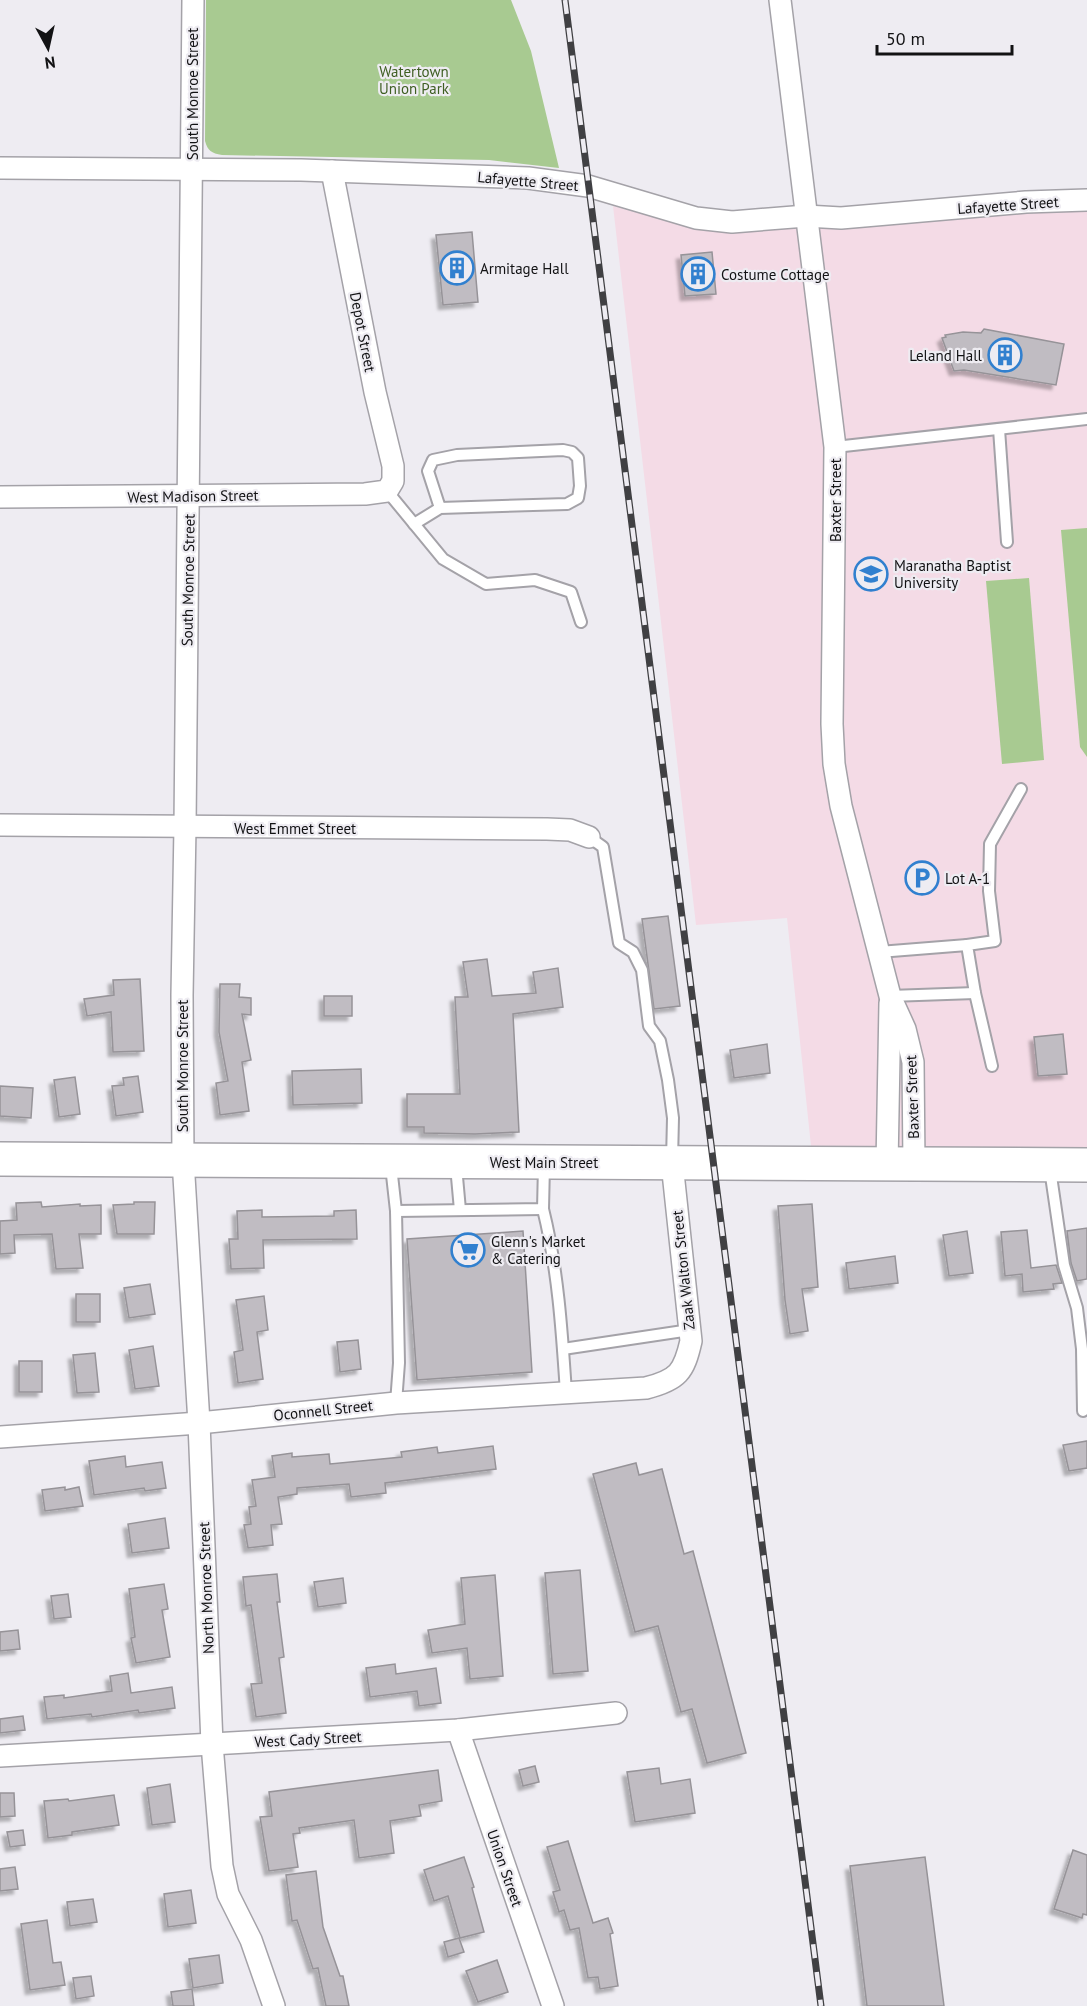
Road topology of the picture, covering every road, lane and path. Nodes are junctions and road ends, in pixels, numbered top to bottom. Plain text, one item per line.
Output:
1 (193, 0) edge
2 (780, 0) edge
3 (0, 168) edge
4 (192, 168) junction
5 (332, 171) junction
6 (1087, 200) edge
7 (806, 216) junction
8 (1087, 419) edge
9 (999, 429) junction
10 (835, 447) junction
11 (387, 491) junction
12 (0, 496) edge
13 (189, 496) junction
14 (440, 508) junction
15 (414, 524) junction
16 (1007, 542) dead end
17 (581, 622) dead end
18 (1021, 789) dead end
19 (0, 825) edge
20 (185, 827) junction
21 (589, 837) joint
22 (967, 945) junction
23 (879, 952) junction
24 (975, 993) junction
25 (890, 996) junction
26 (992, 1066) dead end
27 (0, 1159) edge
28 (183, 1160) junction
29 (390, 1161) junction
30 (456, 1161) junction
31 (544, 1162) junction
32 (672, 1163) junction
33 (900, 1165) junction
34 (1050, 1165) junction
35 (1087, 1165) edge
36 (543, 1209) junction
37 (460, 1210) junction
38 (396, 1211) junction
39 (690, 1330) junction
40 (563, 1349) junction
41 (646, 1388) joint
42 (566, 1393) junction
43 (396, 1403) junction
44 (1083, 1411) dead end
45 (199, 1423) junction
46 (0, 1437) edge
47 (616, 1713) dead end
48 (458, 1730) junction
49 (213, 1744) junction
50 (0, 1756) edge
51 (274, 2006) edge
52 (553, 2006) edge

1 - 4 street, South Monroe Street
2 - 7 street, Baxter Street
3 - 4 street, Lafayette Street
4 - 5 street, Lafayette Street
4 - 13 street, South Monroe Street
5 - 7 street, Lafayette Street
5 - 11 street, Depot Street
6 - 7 street, Lafayette Street
7 - 10 street, Baxter Street
8 - 9 lane
9 - 10 lane
9 - 16 lane
10 - 23 street, Baxter Street
11 - 13 street, West Madison Street
11 - 15 lane
12 - 13 street, West Madison Street
13 - 20 street, South Monroe Street
14 - 14 lane
14 - 15 lane
15 - 17 lane
18 - 22 lane
19 - 20 street, West Emmet Street
20 - 21 street, West Emmet Street
20 - 28 street, South Monroe Street
21 - 32 lane
22 - 23 lane
22 - 24 lane
23 - 25 street, Baxter Street
24 - 25 lane
24 - 26 lane
25 - 33 street, Baxter Street
27 - 28 main road, West Main Street
28 - 29 main road, West Main Street
28 - 45 street, North Monroe Street
29 - 30 main road, West Main Street
29 - 38 lane
30 - 31 main road, West Main Street
30 - 37 lane
31 - 32 main road, West Main Street
31 - 36 lane
32 - 33 main road, West Main Street
32 - 39 street, Zaak Walton Street
33 - 34 main road, West Main Street
34 - 35 main road, West Main Street
34 - 44 lane
36 - 37 lane
36 - 40 lane
37 - 38 lane
38 - 43 lane
39 - 40 lane
39 - 41 street, Zaak Walton Street
40 - 42 lane
41 - 42 street, Oconnell Street
42 - 43 street, Oconnell Street
43 - 45 street, Oconnell Street
45 - 46 street, Oconnell Street
45 - 49 street, North Monroe Street
47 - 48 street, West Cady Street
48 - 49 street, West Cady Street
48 - 52 street, Union Street
49 - 50 street, West Cady Street
49 - 51 street, North Monroe Street

